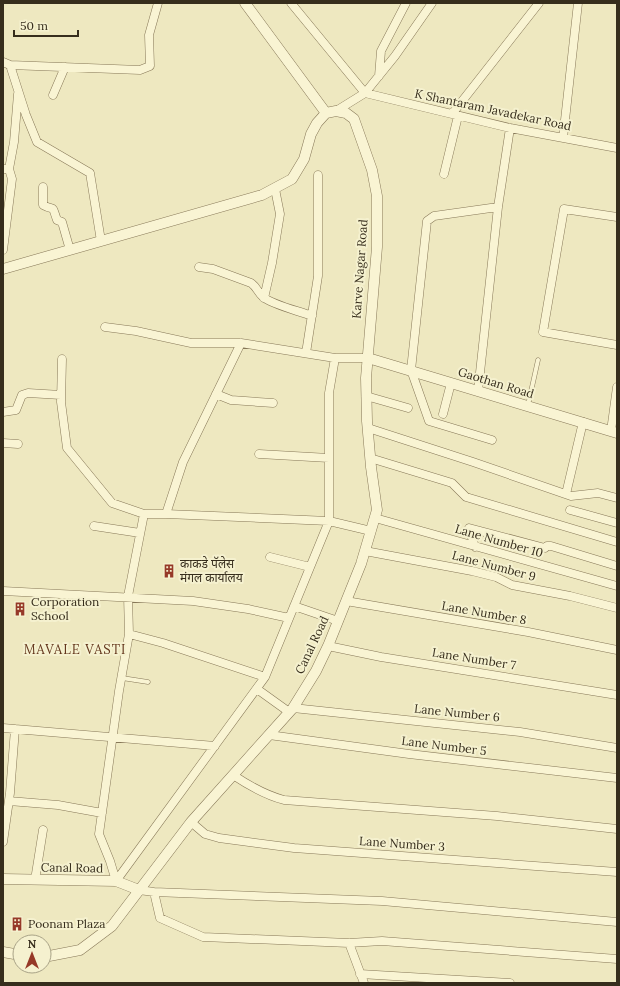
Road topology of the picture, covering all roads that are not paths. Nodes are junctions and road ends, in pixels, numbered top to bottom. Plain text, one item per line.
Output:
1 (158, 3) edge
2 (245, 3) edge
3 (291, 3) edge
4 (406, 3) edge
5 (432, 3) edge
6 (539, 3) edge
7 (578, 3) edge
8 (6, 64) edge
9 (65, 68) junction
10 (379, 76) junction
11 (18, 91) junction
12 (365, 93) junction
13 (53, 95) dead end
14 (331, 112) junction
15 (455, 115) junction
16 (510, 128) junction
17 (563, 138) junction
18 (617, 148) edge
19 (6, 169) edge
20 (444, 174) dead end
21 (318, 175) dead end
22 (44, 187) dead end
23 (275, 188) junction
24 (498, 207) junction
25 (617, 217) edge
26 (101, 241) junction
27 (3, 250) edge
28 (70, 250) junction
29 (199, 267) dead end
30 (3, 269) edge
31 (264, 298) junction
32 (312, 316) junction
33 (105, 327) dead end
34 (241, 343) junction
35 (617, 345) edge
36 (306, 353) junction
37 (335, 358) junction
38 (368, 358) junction
39 (62, 359) dead end
40 (538, 360) dead end
41 (411, 370) junction
42 (451, 383) junction
43 (617, 388) edge
44 (478, 391) junction
45 (216, 394) junction
46 (62, 395) junction
47 (366, 396) junction
48 (273, 404) dead end
49 (527, 406) junction
50 (408, 408) dead end
51 (3, 412) edge
52 (443, 414) dead end
53 (583, 422) junction
54 (368, 428) junction
55 (614, 432) edge
56 (492, 440) dead end
57 (3, 443) edge
58 (18, 444) dead end
59 (259, 454) dead end
60 (329, 458) junction
61 (370, 458) junction
62 (566, 494) junction
63 (617, 498) edge
64 (570, 510) dead end
65 (144, 514) junction
66 (166, 514) junction
67 (375, 518) junction
68 (329, 521) junction
69 (617, 523) edge
70 (94, 526) dead end
71 (371, 531) junction
72 (140, 534) junction
73 (617, 542) edge
74 (475, 547) junction
75 (365, 551) junction
76 (270, 557) dead end
77 (617, 566) edge
78 (310, 567) junction
79 (617, 586) edge
80 (3, 591) edge
81 (128, 596) junction
82 (346, 601) junction
83 (294, 606) junction
84 (617, 608) edge
85 (290, 618) junction
86 (338, 621) junction
87 (129, 634) junction
88 (328, 646) junction
89 (617, 650) edge
90 (121, 678) junction
91 (265, 678) junction
92 (148, 682) dead end
93 (257, 689) junction
94 (617, 695) edge
95 (291, 710) junction
96 (3, 728) edge
97 (15, 729) junction
98 (269, 735) junction
99 (112, 737) junction
100 (215, 746) junction
101 (617, 748) edge
102 (233, 775) junction
103 (617, 778) edge
104 (9, 801) junction
105 (102, 813) junction
106 (191, 822) junction
107 (617, 829) edge
108 (44, 830) dead end
109 (3, 842) edge
110 (617, 872) edge
111 (3, 879) edge
112 (35, 880) junction
113 (116, 881) junction
114 (139, 890) junction
115 (154, 892) junction
116 (617, 922) edge
117 (349, 943) junction
118 (52, 955) edge
119 (617, 959) edge
120 (360, 974) junction
121 (364, 983) edge
122 (510, 983) edge

1 - 9 street
2 - 14 street
3 - 12 street
4 - 10 street
5 - 10 street
6 - 15 street
7 - 17 street
8 - 9 street
8 - 11 street
9 - 13 street
10 - 12 street
11 - 19 street
11 - 26 street
12 - 14 street
12 - 15 street, K Shantaram Javadekar Road
14 - 23 street
14 - 38 street, Karve Nagar Road
15 - 16 street, K Shantaram Javadekar Road
15 - 20 street
16 - 17 street, K Shantaram Javadekar Road
16 - 24 street
17 - 18 street, K Shantaram Javadekar Road
19 - 27 street
21 - 32 street
22 - 28 street
23 - 26 street
23 - 31 street
24 - 41 street
24 - 44 street
25 - 35 street
26 - 28 street
28 - 30 street
29 - 31 street
31 - 32 street
32 - 36 street
33 - 34 street
34 - 36 street
34 - 45 street
36 - 37 street
37 - 38 street
37 - 60 street
38 - 41 street, Gaothan Road
38 - 47 street, Canal Road
39 - 46 street
40 - 49 lane
41 - 42 street, Gaothan Road
41 - 56 street
42 - 44 street, Gaothan Road
42 - 52 street
43 - 55 street
44 - 49 street, Gaothan Road
45 - 48 street
45 - 66 street
46 - 51 street
46 - 65 street
47 - 50 street
47 - 54 street, Canal Road
49 - 53 street, Gaothan Road
53 - 55 street, Gaothan Road
53 - 62 street
54 - 61 street, Canal Road
54 - 62 street
57 - 58 street
59 - 60 street
60 - 68 street
61 - 67 street, Canal Road
61 - 73 street
62 - 63 street
64 - 69 street
65 - 66 street
65 - 72 street
66 - 68 street
67 - 71 street, Canal Road
67 - 74 street, Lane Number 10
68 - 71 street
68 - 78 street
70 - 72 street
71 - 75 street, Canal Road
72 - 81 street
74 - 77 street
74 - 79 street, Lane Number 10
75 - 82 street, Canal Road
75 - 84 street, Lane Number 9
76 - 78 street
78 - 83 street
80 - 81 street
81 - 85 street
81 - 87 street
82 - 86 street, Canal Road
82 - 89 street, Lane Number 8
83 - 85 street
83 - 86 street
85 - 91 street
86 - 88 street, Canal Road
87 - 90 street
87 - 91 street
88 - 94 street, Lane Number 7
88 - 95 street, Canal Road
90 - 92 lane
90 - 99 street
91 - 93 street
93 - 95 street
93 - 100 street
95 - 98 street, Canal Road
95 - 101 street, Lane Number 6
96 - 97 street
97 - 99 street
97 - 104 street
98 - 102 street, Canal Road
98 - 103 street, Lane Number 5
99 - 100 street
99 - 105 street
100 - 113 street
102 - 106 street, Canal Road
102 - 107 street
104 - 105 street
104 - 109 street
105 - 113 street
106 - 110 street, Lane Number 3
106 - 114 street, Canal Road
108 - 112 street
111 - 112 street, Canal Road
112 - 113 street, Canal Road
113 - 114 street, Canal Road
114 - 115 street
114 - 118 street, Canal Road
115 - 116 street
115 - 117 street
117 - 119 street
117 - 120 street
120 - 121 street
120 - 122 street

